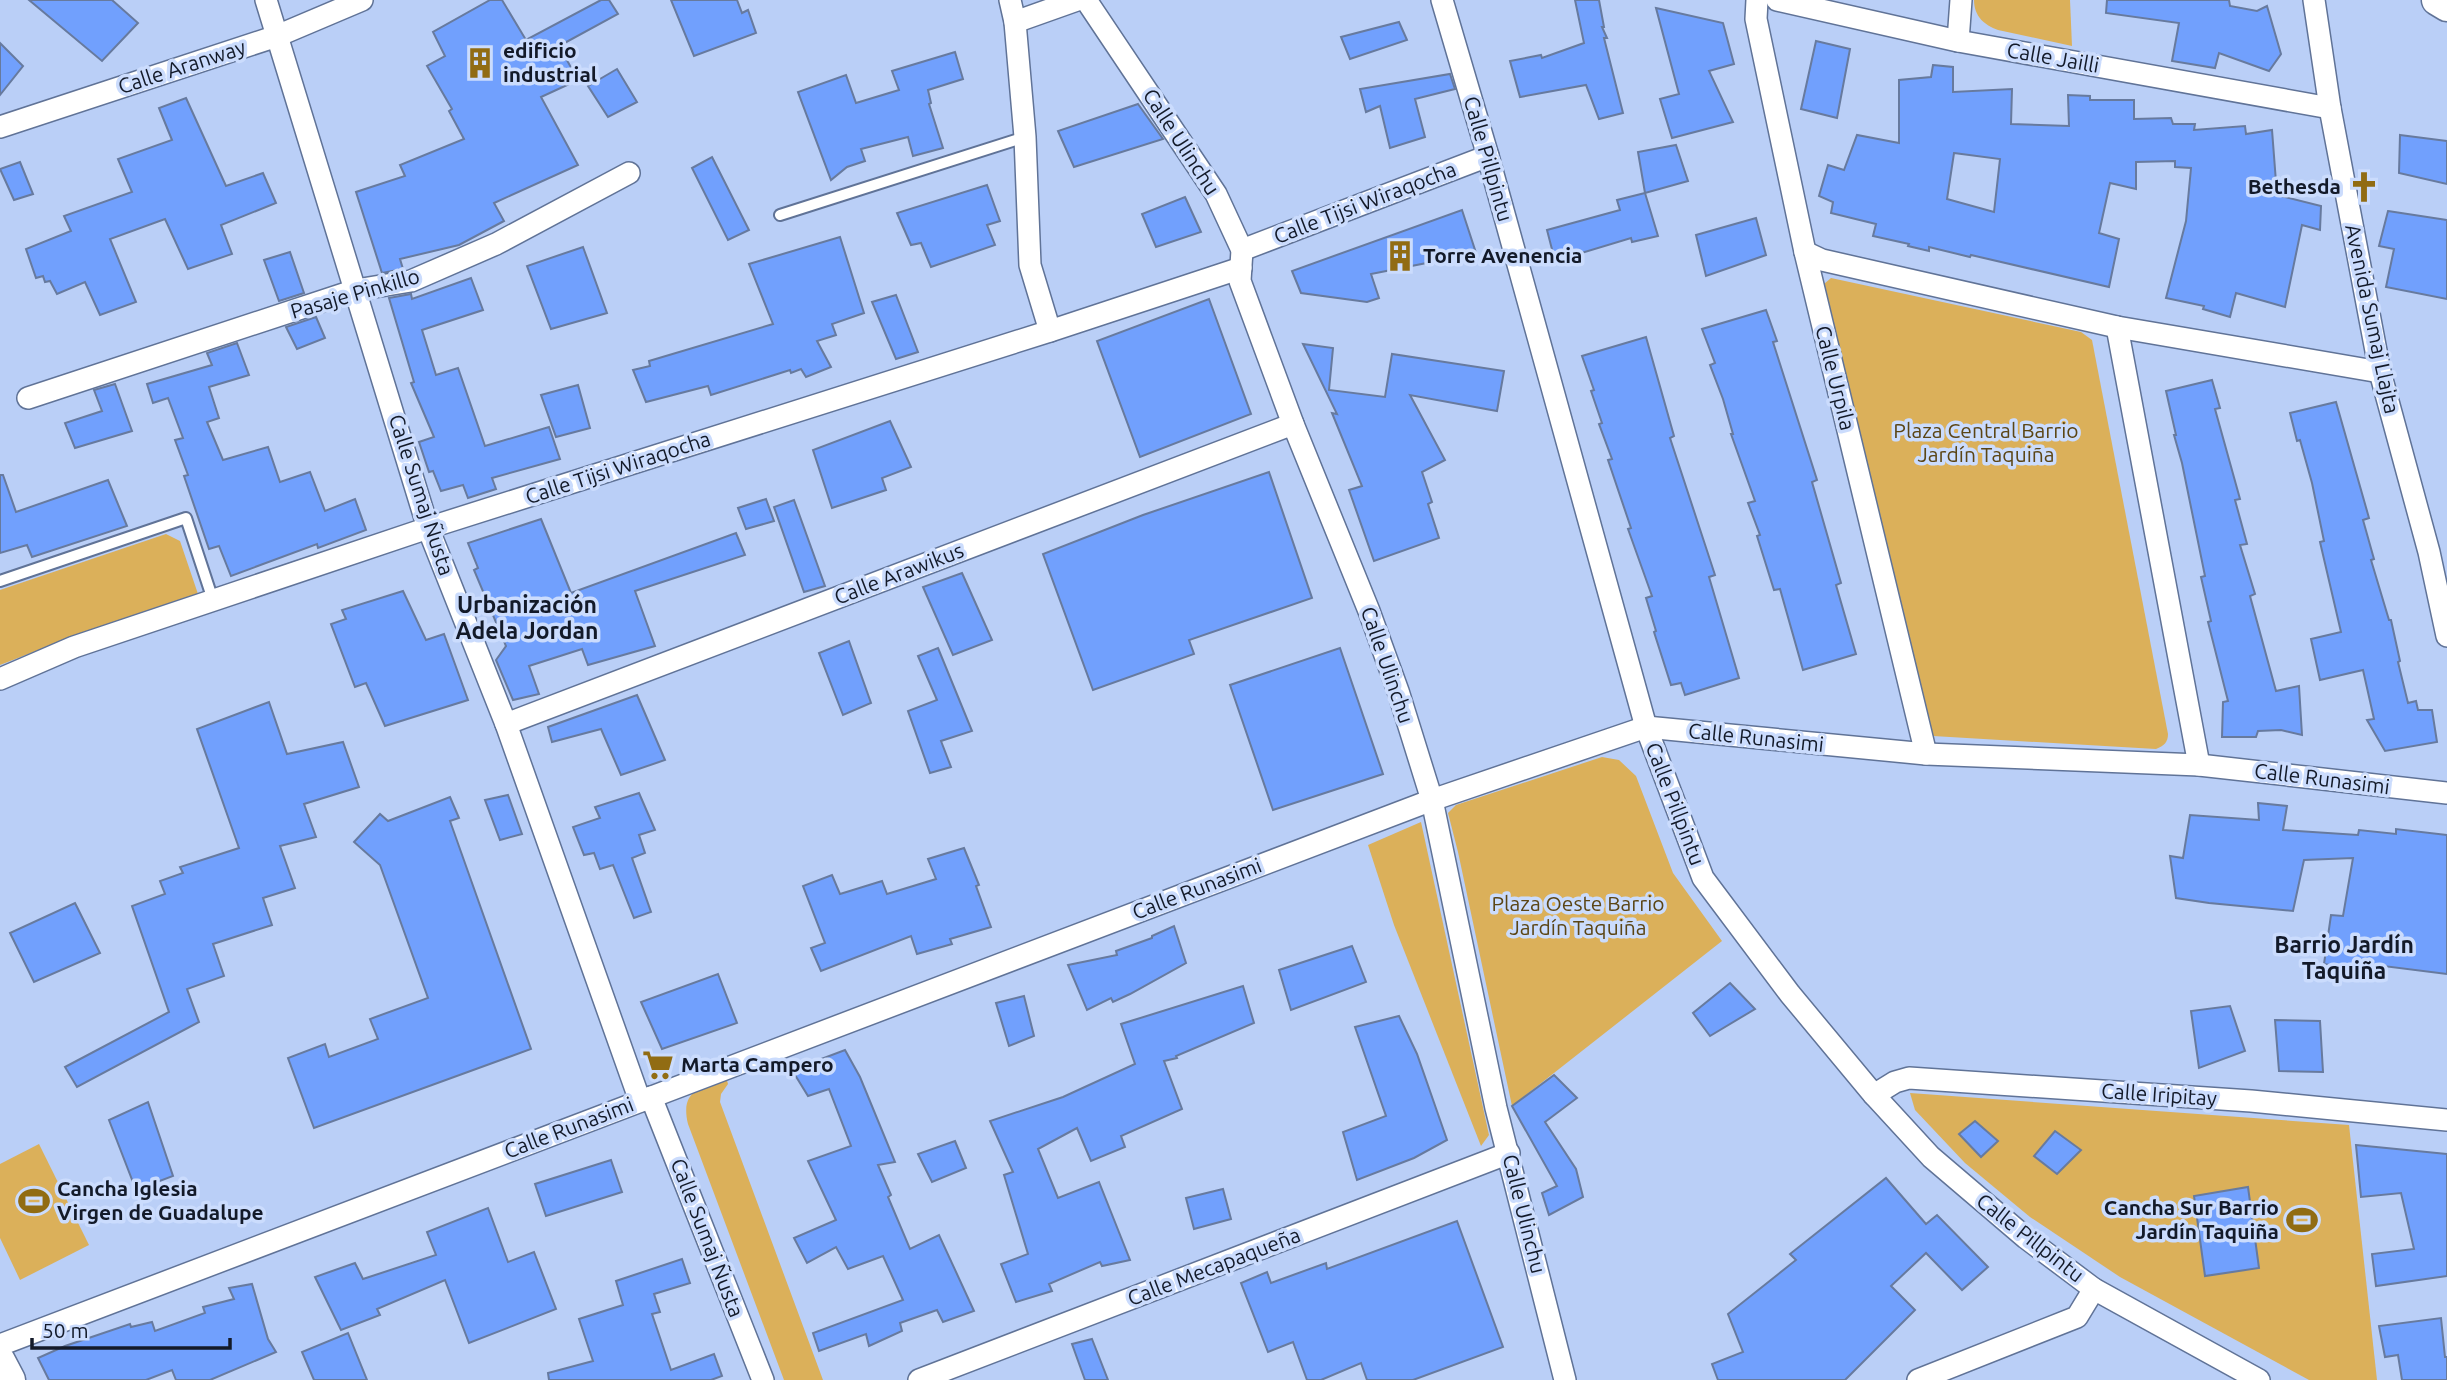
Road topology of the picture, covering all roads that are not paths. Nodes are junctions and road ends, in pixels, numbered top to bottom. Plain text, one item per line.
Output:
1 (266, 0) edge
2 (362, 0) edge
3 (1010, 0) edge
4 (1077, 0) edge
5 (1086, 0) edge
6 (1443, 0) edge
7 (1757, 0) edge
8 (1777, 0) edge
9 (1961, 0) edge
10 (2314, 0) edge
11 (2437, 0) edge
12 (2447, 6) edge
13 (1015, 22) junction
14 (277, 36) junction
15 (1958, 41) junction
16 (2330, 108) junction
17 (0, 127) edge
18 (1025, 137) junction
19 (1488, 156) junction
20 (629, 173) dead end
21 (780, 215) dead end
22 (1805, 252) junction
23 (1241, 259) junction
24 (356, 290) junction
25 (2116, 327) junction
26 (1050, 331) junction
27 (2380, 372) junction
28 (28, 398) dead end
29 (1293, 424) junction
30 (428, 528) junction
31 (2438, 552) edge
32 (0, 581) edge
33 (213, 600) junction
34 (2447, 636) edge
35 (0, 679) edge
36 (506, 724) junction
37 (1646, 727) junction
38 (1926, 754) junction
39 (2199, 765) junction
40 (2447, 793) edge
41 (1432, 800) junction
42 (1874, 1095) junction
43 (646, 1099) junction
44 (2447, 1120) edge
45 (1509, 1153) junction
46 (2094, 1289) junction
47 (0, 1345) edge
48 (0, 1361) edge
49 (1947, 1375) edge
50 (10, 1380) edge
51 (763, 1380) edge
52 (919, 1380) edge
53 (1565, 1380) edge
54 (1918, 1380) edge
55 (2259, 1380) edge

1 - 14 street, Calle Sumaj Ñusta
2 - 14 street, Calle Aranway
3 - 13 street
4 - 13 street
5 - 23 street, Calle Ulinchu
6 - 19 street, Calle Pillpintu
7 - 22 street, Calle Urpila
8 - 15 street, Calle Jailli
9 - 15 street
10 - 16 street, Avenida Sumaj Llajta
11 - 12 street
13 - 18 street
14 - 17 street, Calle Aranway
14 - 24 street, Calle Sumaj Ñusta
15 - 16 street, Calle Jailli
16 - 27 street, Avenida Sumaj Llajta
18 - 21 lane
18 - 26 street
19 - 23 street, Calle Tijsi Wiraqocha
19 - 37 street, Calle Pillpintu
20 - 24 street, Pasaje Pinkillo
22 - 25 street
22 - 38 street, Calle Urpila
23 - 26 street, Calle Tijsi Wiraqocha
23 - 29 street, Calle Ulinchu
24 - 28 street, Pasaje Pinkillo
24 - 30 street, Calle Sumaj Ñusta
25 - 27 street
25 - 39 street
26 - 30 street, Calle Tijsi Wiraqocha
27 - 31 street, Avenida Sumaj Llajta
29 - 36 street, Calle Arawikus
29 - 41 street, Calle Ulinchu
30 - 33 street, Calle Tijsi Wiraqocha
30 - 36 street, Calle Sumaj Ñusta
31 - 34 street, Avenida Sumaj Llajta
32 - 33 lane
33 - 35 street, Calle Tijsi Wiraqocha
36 - 43 street, Calle Sumaj Ñusta
37 - 38 street, Calle Runasimi
37 - 41 street, Calle Runasimi
37 - 42 street, Calle Pillpintu
38 - 39 street, Calle Runasimi
39 - 40 street, Calle Runasimi
41 - 43 street, Calle Runasimi
41 - 45 street, Calle Ulinchu
42 - 44 street, Calle Iripitay
42 - 46 street, Calle Pillpintu
43 - 47 street, Calle Runasimi
43 - 51 street, Calle Sumaj Ñusta
45 - 52 street, Calle Mecapaqueña
45 - 53 street, Calle Ulinchu
46 - 49 street
46 - 55 street, Calle Pillpintu
48 - 50 street
49 - 54 street

